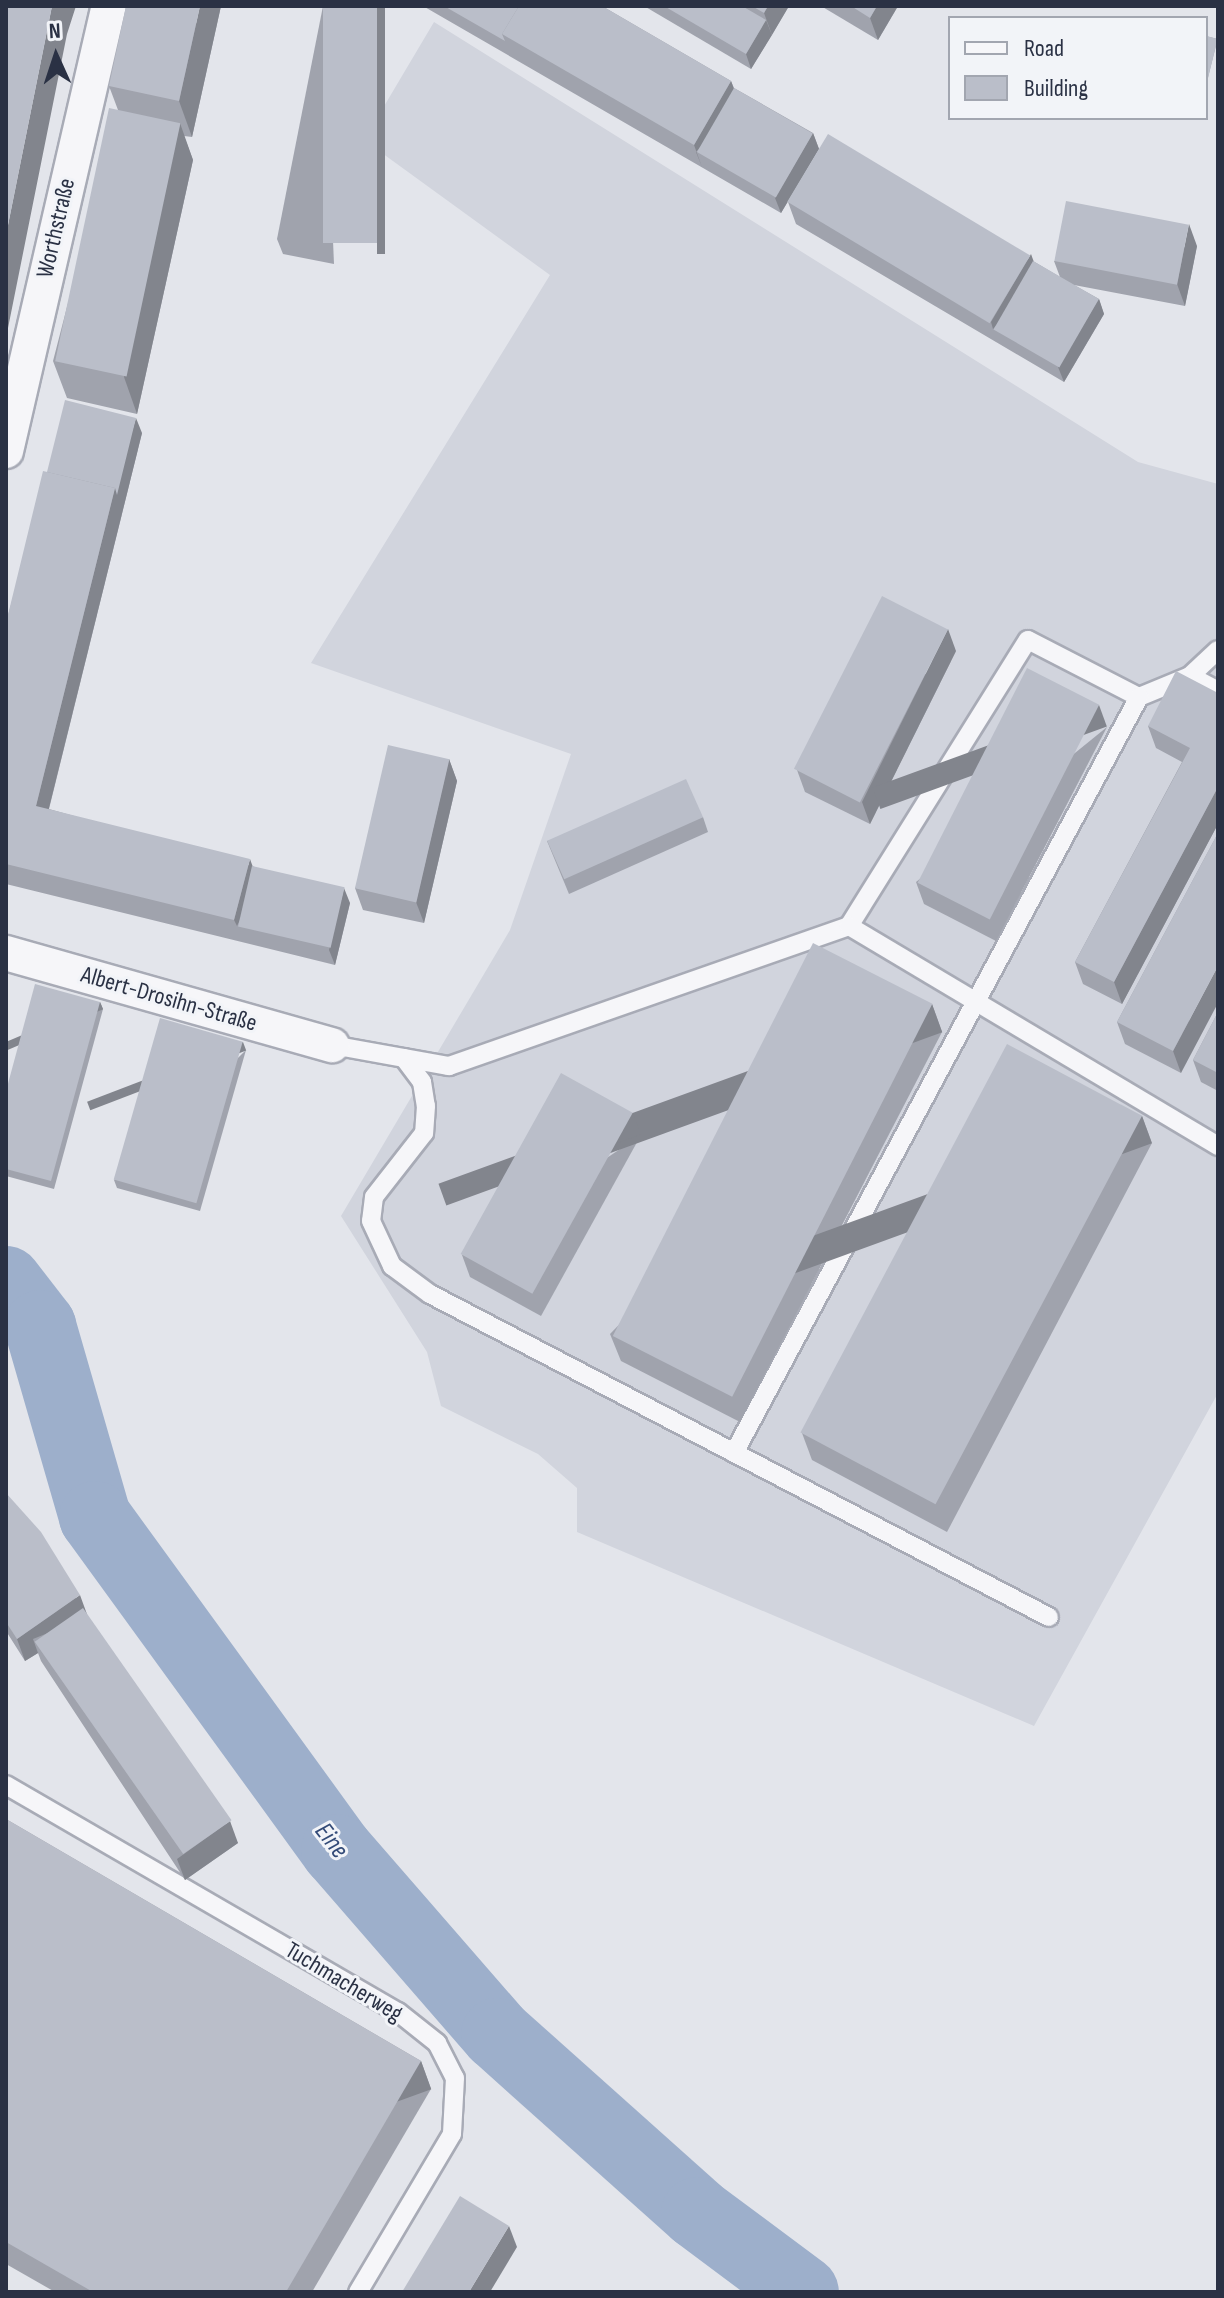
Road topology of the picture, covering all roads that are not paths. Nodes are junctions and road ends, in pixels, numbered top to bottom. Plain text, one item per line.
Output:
1 (109, 6) edge
2 (6, 451) edge
3 (1218, 650) edge
4 (1190, 676) junction
5 (1218, 691) edge
6 (1139, 697) junction
7 (849, 926) junction
8 (6, 953) edge
9 (974, 1000) junction
10 (332, 1045) joint
11 (404, 1058) junction
12 (1218, 1146) edge
13 (734, 1453) junction
14 (1049, 1617) dead end
15 (6, 1785) edge
16 (358, 2292) edge

1 - 2 street, Worthstraße
3 - 4 lane
4 - 5 lane
4 - 6 lane
6 - 7 lane
6 - 9 lane
7 - 9 lane
7 - 11 lane
8 - 10 street, Albert-Drosihn-Straße
9 - 12 lane
9 - 13 lane
10 - 11 lane
11 - 13 lane
13 - 14 lane
15 - 16 lane, Tuchmacherweg

